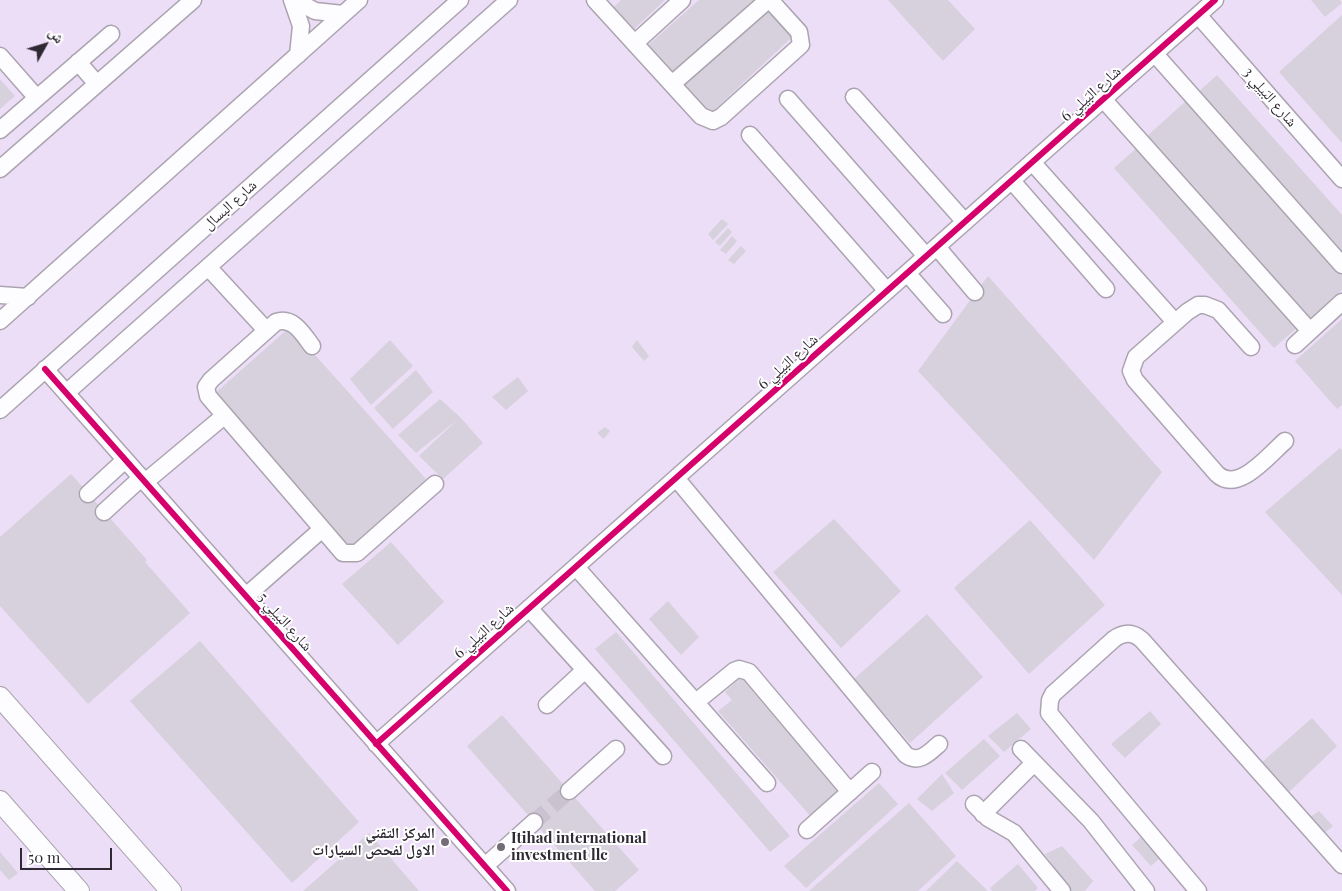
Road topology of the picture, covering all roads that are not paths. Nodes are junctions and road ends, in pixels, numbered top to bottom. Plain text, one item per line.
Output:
1 (193, 0) edge
2 (294, 0) edge
3 (359, 0) edge
4 (460, 0) edge
5 (509, 0) edge
6 (595, 0) edge
7 (682, 0) edge
8 (769, 0) edge
9 (1215, 0) edge
10 (343, 14) junction
11 (1198, 15) junction
12 (111, 34) dead end
13 (635, 43) junction
14 (1155, 54) junction
15 (298, 55) junction
16 (0, 56) edge
17 (78, 62) junction
18 (97, 84) junction
19 (672, 84) junction
20 (854, 97) dead end
21 (37, 98) junction
22 (788, 98) dead end
23 (1103, 100) junction
24 (0, 130) edge
25 (750, 135) dead end
26 (1032, 162) junction
27 (0, 169) edge
28 (1342, 179) edge
29 (1012, 181) junction
30 (965, 222) junction
31 (931, 252) junction
32 (1342, 265) edge
33 (208, 267) junction
34 (907, 273) junction
35 (1106, 288) dead end
36 (887, 291) junction
37 (975, 292) dead end
38 (0, 296) edge
39 (28, 297) junction
40 (1342, 302) edge
41 (943, 314) dead end
42 (0, 321) edge
43 (1175, 322) junction
44 (266, 330) junction
45 (1310, 332) junction
46 (1295, 345) dead end
47 (312, 346) dead end
48 (1251, 347) dead end
49 (45, 369) junction
50 (66, 393) junction
51 (0, 410) edge
52 (224, 416) junction
53 (1285, 441) dead end
54 (125, 460) junction
55 (676, 478) junction
56 (143, 480) junction
57 (434, 484) dead end
58 (88, 494) dead end
59 (104, 512) dead end
60 (321, 530) junction
61 (576, 567) junction
62 (246, 596) junction
63 (529, 608) junction
64 (585, 670) junction
65 (0, 698) edge
66 (696, 702) junction
67 (547, 705) dead end
68 (376, 744) junction
69 (939, 744) dead end
70 (616, 749) dead end
71 (1021, 749) dead end
72 (663, 756) dead end
73 (1034, 762) junction
74 (872, 772) dead end
75 (767, 783) dead end
76 (569, 791) tunnel mouth
77 (850, 792) junction
78 (0, 801) edge
79 (534, 822) tunnel mouth
80 (807, 830) dead end
81 (1342, 865) edge
82 (485, 866) junction
83 (155, 873) junction
84 (79, 891) edge
85 (171, 891) edge
86 (182, 891) edge
87 (507, 891) edge
88 (1062, 891) edge
89 (1146, 891) edge
90 (1198, 891) edge

1 - 18 street
2 - 10 street
2 - 15 street
3 - 10 street
4 - 49 street, شارع البسال
5 - 33 street
6 - 13 street
7 - 13 street
8 - 19 street
8 - 19 street
9 - 11 street, شارع البَيلِي 6
10 - 15 street
11 - 14 street, شارع البَيلِي 6
11 - 28 street, شارع البَيلِي 3
12 - 17 street
13 - 19 street
14 - 23 street, شارع البَيلِي 6
14 - 32 street
15 - 39 street
16 - 21 street
17 - 18 street
17 - 21 street
18 - 27 street
20 - 30 street
21 - 24 street
22 - 31 street
23 - 26 street, شارع البَيلِي 6
23 - 45 street
25 - 36 street
26 - 29 street, شارع البَيلِي 6
26 - 43 street
29 - 30 street, شارع البَيلِي 6
29 - 35 street
30 - 31 street, شارع البَيلِي 6
31 - 34 street, شارع البَيلِي 6
31 - 37 street
33 - 44 street
33 - 50 street
34 - 36 street, شارع البَيلِي 6
34 - 41 street
36 - 55 street, شارع البَيلِي 6
38 - 39 street
39 - 42 street
40 - 45 street
43 - 48 street
43 - 53 street
44 - 47 street
44 - 52 street
45 - 46 street
49 - 50 street, شارع البَيلِي 5
49 - 51 street, شارع البسال
50 - 54 street, شارع البَيلِي 5
52 - 56 street
52 - 60 street
54 - 56 street, شارع البَيلِي 5
54 - 58 street
55 - 61 street, شارع البَيلِي 6
55 - 69 street
56 - 59 street
56 - 62 street, شارع البَيلِي 5
57 - 60 street
60 - 62 street
61 - 63 street, شارع البَيلِي 6
61 - 66 street
62 - 68 street, شارع البَيلِي 5
63 - 64 street
63 - 68 street, شارع البَيلِي 6
64 - 67 street
64 - 72 street
65 - 83 main road
66 - 75 street
66 - 77 street
68 - 82 street, شارع البَيلِي 5
70 - 76 street
71 - 73 street
73 - 88 street
73 - 89 street
74 - 77 street
77 - 80 street
78 - 84 main road
79 - 82 street
81 - 90 street
82 - 87 street, شارع البَيلِي 5
83 - 85 main road
83 - 86 street

